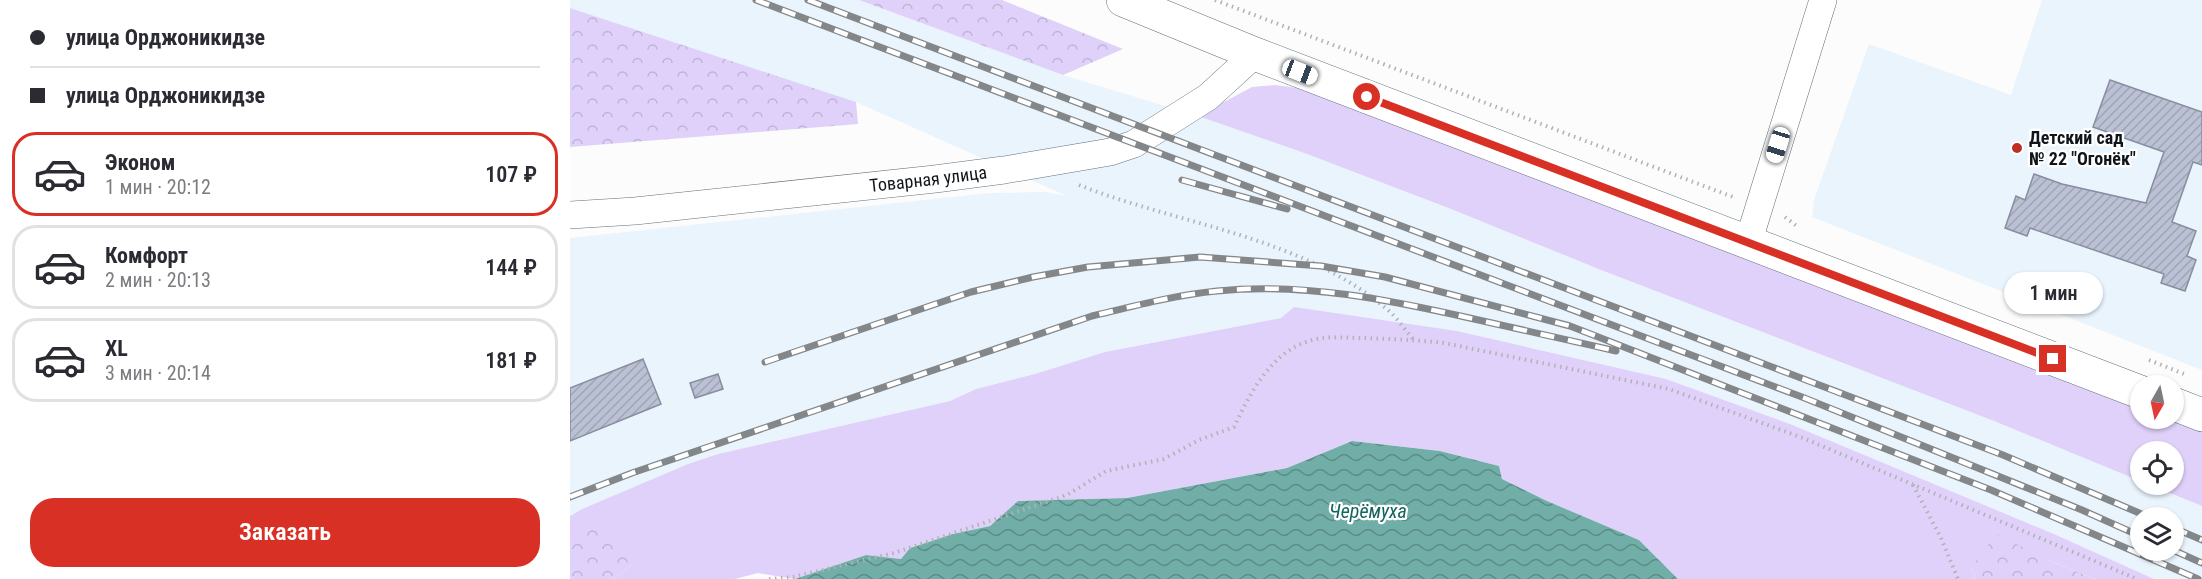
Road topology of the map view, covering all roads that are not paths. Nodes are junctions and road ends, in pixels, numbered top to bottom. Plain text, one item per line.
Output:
1 (1123, 0) edge
2 (1823, 0) edge
3 (1255, 54) junction
4 (570, 215) edge
5 (1748, 243) junction
6 (2130, 388) edge
7 (2184, 408) edge
8 (2202, 415) edge

1 - 3 street
2 - 5 street
3 - 4 street, Товарная улица
3 - 5 street
5 - 6 street
7 - 8 street

